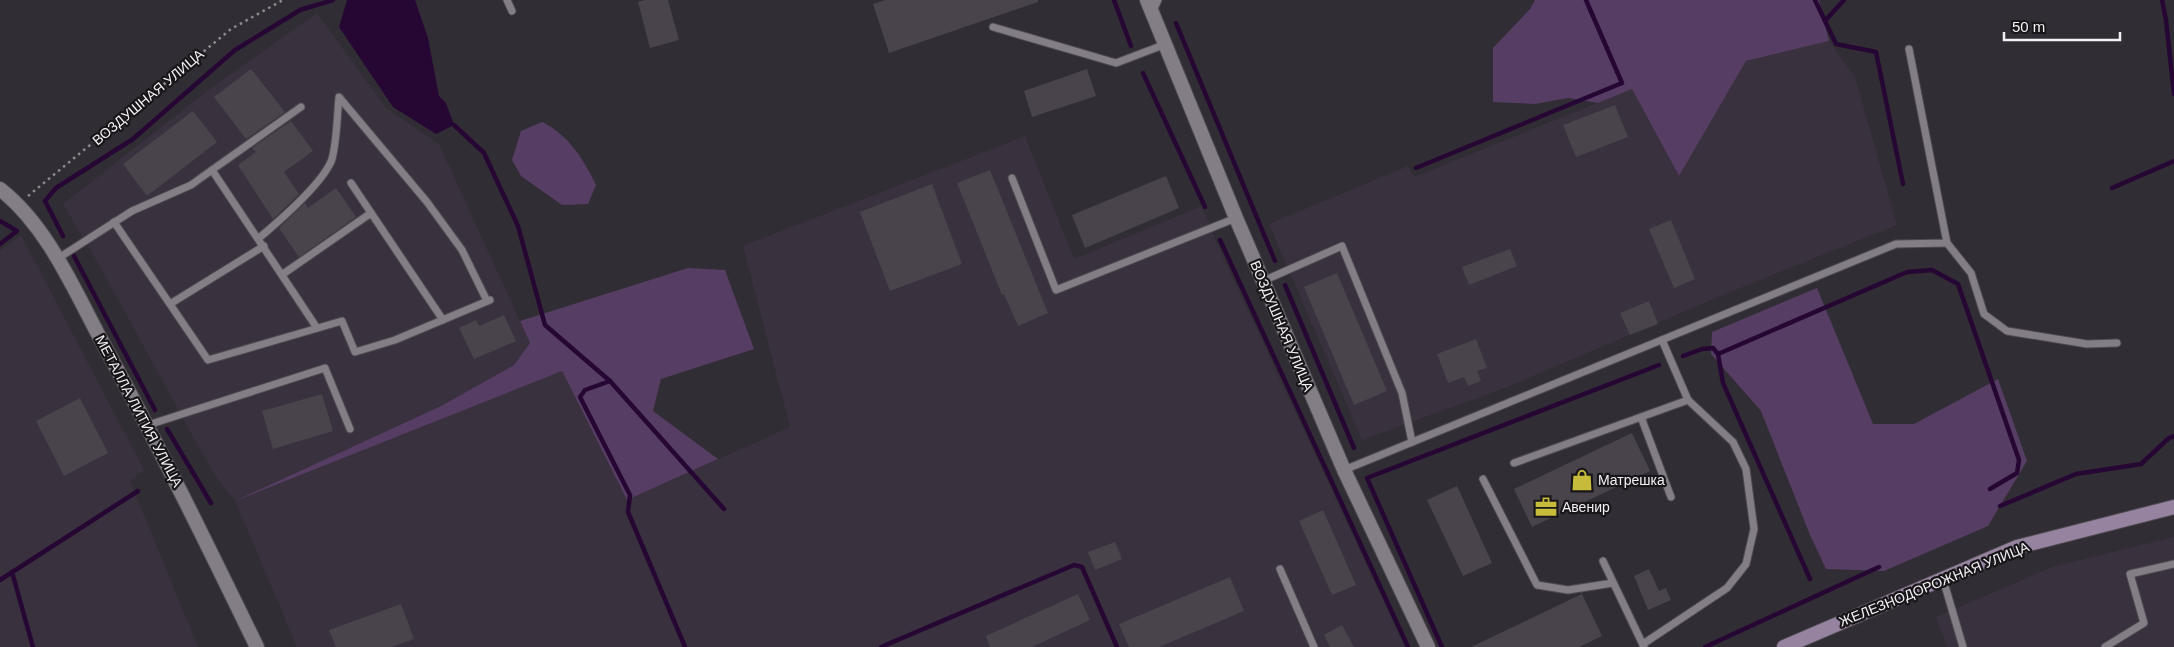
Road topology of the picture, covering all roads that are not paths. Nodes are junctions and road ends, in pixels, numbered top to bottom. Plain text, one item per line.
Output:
1 (507, 0) edge
2 (1153, 4) edge
3 (512, 11) dead end
4 (993, 27) dead end
5 (1167, 44) junction
6 (1909, 49) dead end
7 (301, 107) dead end
8 (212, 170) junction
9 (1012, 178) dead end
10 (351, 183) dead end
11 (0, 189) edge
12 (371, 213) junction
13 (1236, 218) junction
14 (114, 222) junction
15 (259, 238) junction
16 (1947, 243) junction
17 (264, 246) junction
18 (57, 259) junction
19 (283, 274) junction
20 (1263, 281) junction
21 (170, 304) junction
22 (443, 320) junction
23 (317, 328) junction
24 (1662, 340) junction
25 (2117, 342) dead end
26 (1688, 400) junction
27 (1641, 417) junction
28 (148, 425) junction
29 (350, 429) dead end
30 (1412, 442) junction
31 (1514, 463) dead end
32 (1344, 470) junction
33 (1483, 478) dead end
34 (1671, 496) dead end
35 (2174, 508) edge
36 (1603, 561) dead end
37 (2174, 564) edge
38 (1280, 569) dead end
39 (1943, 579) junction
40 (1614, 583) junction
41 (1644, 645) edge
42 (257, 647) edge
43 (1314, 647) edge
44 (1428, 647) edge
45 (1784, 647) edge
46 (1963, 647) edge
47 (2105, 647) edge

1 - 3 lane
2 - 5 street, ВОЗДУШНАЯ УЛИЦА
4 - 5 lane
5 - 13 street, ВОЗДУШНАЯ УЛИЦА
6 - 16 lane
7 - 8 lane
8 - 14 lane
8 - 15 lane
9 - 13 lane
10 - 12 lane
11 - 18 street, МЕТАЛЛА ЛИТИЯ УЛИЦА
12 - 19 lane
12 - 22 lane
13 - 20 street, ВОЗДУШНАЯ УЛИЦА
14 - 18 lane
14 - 21 lane
15 - 17 lane
15 - 22 lane
16 - 24 lane
16 - 25 lane
17 - 19 lane
17 - 21 lane
18 - 28 street, МЕТАЛЛА ЛИТИЯ УЛИЦА
19 - 23 lane
20 - 30 lane
20 - 32 street, ВОЗДУШНАЯ УЛИЦА
21 - 23 lane
22 - 23 lane
24 - 26 lane
24 - 30 lane
26 - 27 lane
26 - 41 lane
27 - 31 lane
27 - 34 lane
28 - 29 lane
28 - 42 street, МЕТАЛЛА ЛИТИЯ УЛИЦА
30 - 32 lane
32 - 44 street, ВОЗДУШНАЯ УЛИЦА
33 - 40 lane
35 - 39 main road, ЖЕЛЕЗНОДОРОЖНАЯ УЛИЦА
36 - 40 lane
37 - 47 lane
38 - 43 lane
39 - 45 main road, ЖЕЛЕЗНОДОРОЖНАЯ УЛИЦА
39 - 46 lane
40 - 41 lane

